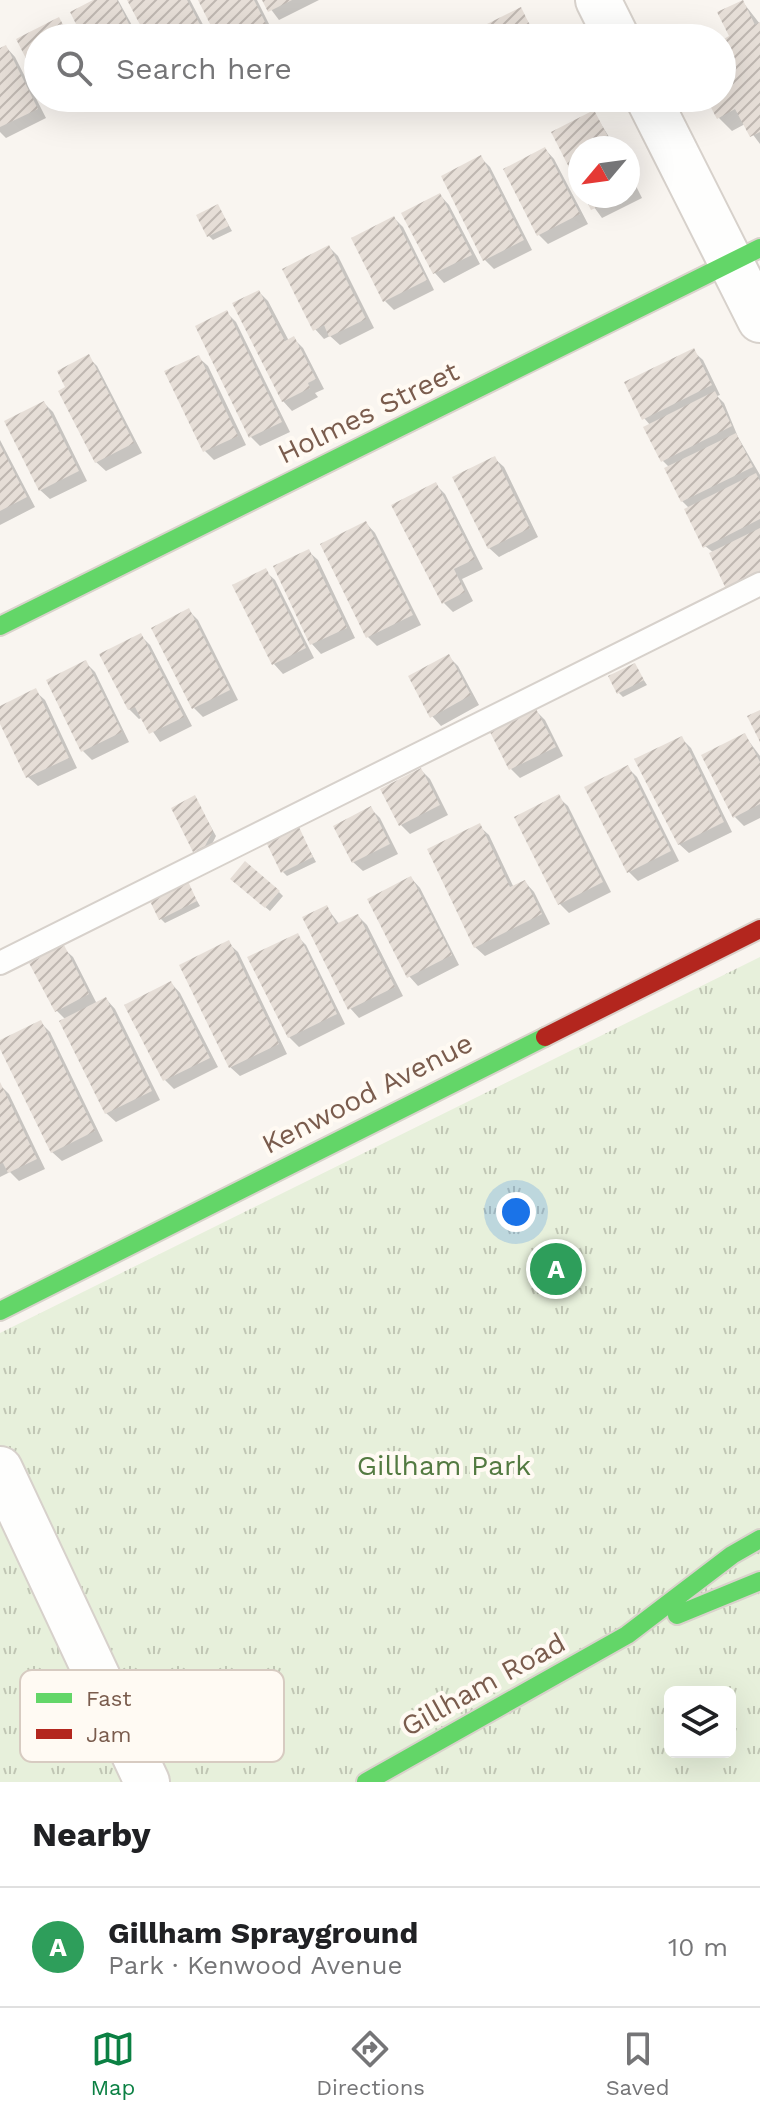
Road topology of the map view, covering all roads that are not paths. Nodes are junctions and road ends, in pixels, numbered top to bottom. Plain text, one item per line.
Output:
1 (598, 0) edge
2 (610, 24) edge
3 (657, 112) edge
4 (745, 255) edge
5 (760, 320) edge
6 (760, 584) edge
7 (0, 626) edge
8 (760, 929) edge
9 (0, 963) edge
10 (0, 1311) edge
11 (0, 1469) edge
12 (760, 1539) edge
13 (760, 1581) edge
14 (627, 1635) junction
15 (94, 1670) edge
16 (138, 1762) edge
17 (147, 1782) edge
18 (366, 1782) edge

1 - 2 street
3 - 4 street
4 - 5 street
4 - 7 street, Holmes Street
6 - 9 lane
8 - 10 street, Kenwood Avenue
11 - 15 street
12 - 14 street, Gillham Road
13 - 14 street, Gillham Road
14 - 18 street, Gillham Road
16 - 17 street

